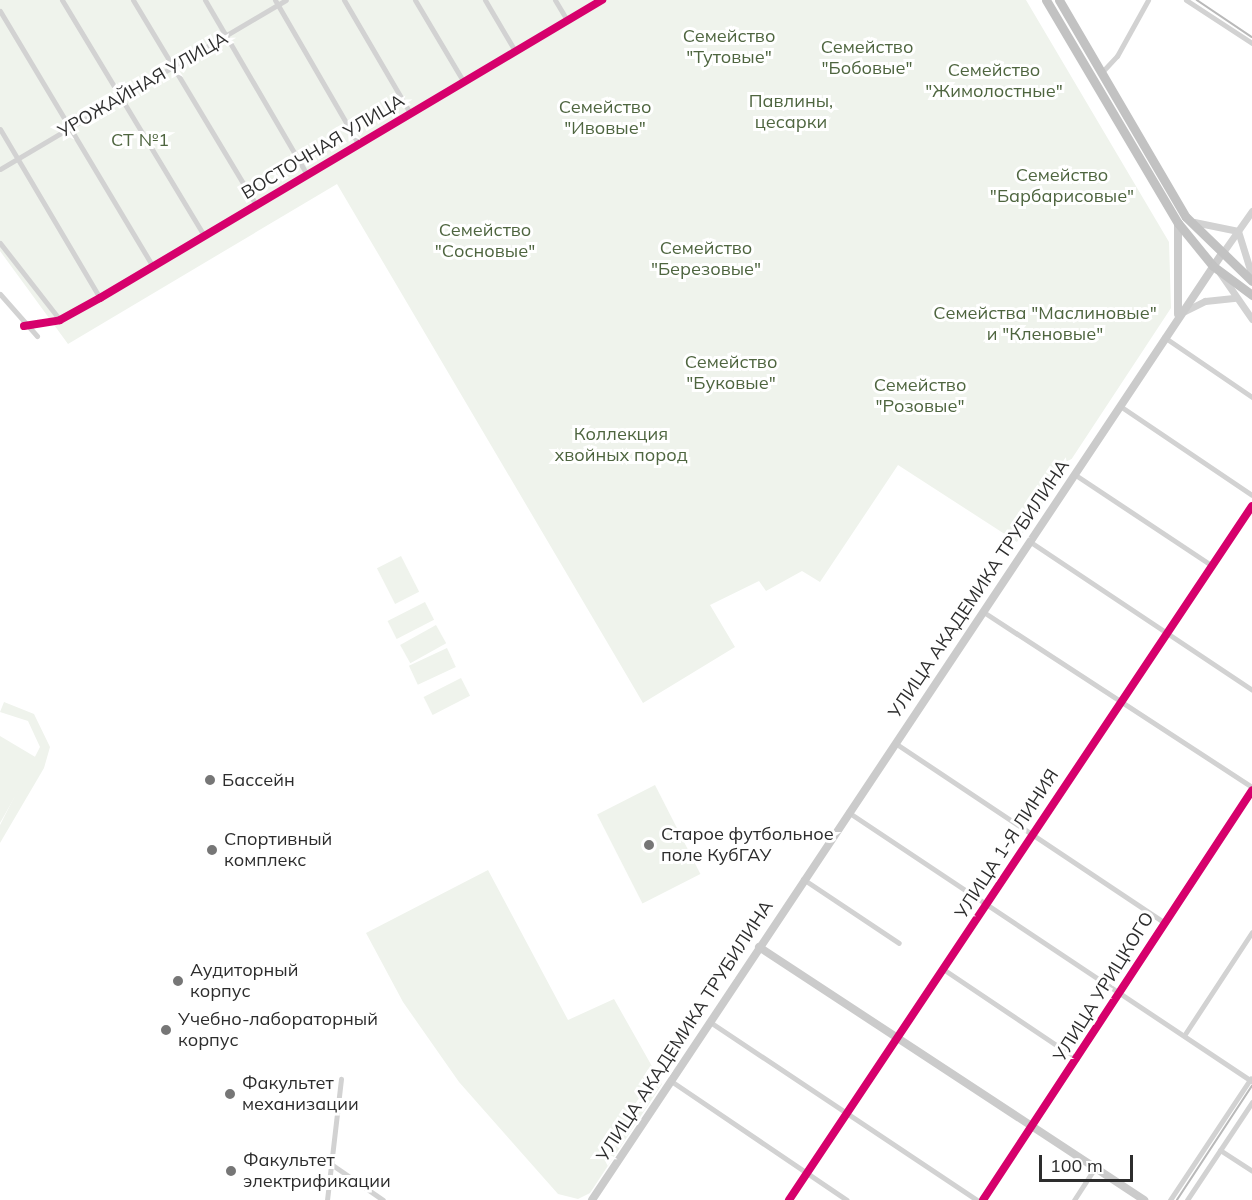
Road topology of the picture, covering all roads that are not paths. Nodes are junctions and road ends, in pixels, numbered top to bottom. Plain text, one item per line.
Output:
1 (62, 0) edge
2 (133, 0) edge
3 (205, 0) edge
4 (286, 0) edge
5 (344, 0) edge
6 (415, 0) edge
7 (485, 0) edge
8 (555, 0) edge
9 (602, 0) edge
10 (1046, 0) edge
11 (1059, 0) edge
12 (1148, 0) edge
13 (1186, 0) edge
14 (276, 3) edge
15 (0, 11) edge
16 (567, 20) junction
17 (226, 36) junction
18 (1252, 43) edge
19 (515, 51) junction
20 (173, 66) junction
21 (1102, 72) junction
22 (463, 81) junction
23 (119, 98) junction
24 (410, 112) junction
25 (0, 129) edge
26 (68, 129) junction
27 (358, 143) junction
28 (17, 159) junction
29 (0, 169) edge
30 (306, 173) junction
31 (256, 205) junction
32 (1252, 211) edge
33 (1186, 217) junction
34 (1178, 224) junction
35 (1238, 231) junction
36 (204, 236) junction
37 (0, 243) edge
38 (1221, 255) junction
39 (153, 267) junction
40 (1217, 270) junction
41 (1252, 276) edge
42 (1252, 281) edge
43 (0, 294) edge
44 (1252, 295) edge
45 (100, 298) junction
46 (1236, 298) junction
47 (1178, 315) junction
48 (1252, 319) edge
49 (60, 320) junction
50 (24, 326) junction
51 (37, 336) dead end
52 (1164, 337) junction
53 (1252, 397) edge
54 (1120, 406) junction
55 (1074, 474) junction
56 (1252, 495) edge
57 (1252, 506) edge
58 (1029, 542) junction
59 (1211, 565) junction
60 (982, 611) junction
61 (1165, 632) junction
62 (1252, 690) edge
63 (1121, 699) junction
64 (895, 743) junction
65 (1252, 788) edge
66 (848, 812) junction
67 (1031, 836) junction
68 (803, 879) junction
69 (985, 903) junction
70 (1163, 921) junction
71 (1252, 932) edge
72 (900, 943) dead end
73 (759, 947) junction
74 (944, 969) junction
75 (1119, 990) junction
76 (710, 1022) junction
77 (1185, 1034) junction
78 (896, 1037) junction
79 (1077, 1059) junction
80 (341, 1079) dead end
81 (1251, 1079) edge
82 (671, 1081) junction
83 (1252, 1102) edge
84 (847, 1114) junction
85 (1032, 1126) junction
86 (1220, 1150) junction
87 (331, 1164) junction
88 (1095, 1168) junction
89 (1252, 1171) edge
90 (807, 1173) junction
91 (327, 1200) edge
92 (383, 1200) edge
93 (592, 1200) edge
94 (789, 1200) edge
95 (847, 1200) edge
96 (977, 1200) edge
97 (982, 1200) edge
98 (1074, 1200) edge
99 (1144, 1200) edge
100 (1170, 1200) edge
101 (1187, 1200) edge

1 - 23 street
2 - 20 street
3 - 17 street
4 - 14 street, УРОЖАЙНАЯ УЛИЦА
5 - 24 street
6 - 22 street
7 - 19 street
8 - 16 street
9 - 16 street, ВОСТОЧНАЯ УЛИЦА
10 - 34 highway
11 - 21 highway
12 - 21 street
13 - 18 street
14 - 17 street, УРОЖАЙНАЯ УЛИЦА
14 - 27 street
15 - 26 street
16 - 19 street, ВОСТОЧНАЯ УЛИЦА
17 - 20 street, УРОЖАЙНАЯ УЛИЦА
17 - 30 street
19 - 22 street, ВОСТОЧНАЯ УЛИЦА
20 - 23 street, УРОЖАЙНАЯ УЛИЦА
20 - 31 street
21 - 33 highway
22 - 24 street, ВОСТОЧНАЯ УЛИЦА
23 - 26 street, УРОЖАЙНАЯ УЛИЦА
23 - 36 street
24 - 27 street, ВОСТОЧНАЯ УЛИЦА
25 - 28 street
26 - 28 street, УРОЖАЙНАЯ УЛИЦА
26 - 39 street
27 - 30 street, ВОСТОЧНАЯ УЛИЦА
28 - 29 street, УРОЖАЙНАЯ УЛИЦА
28 - 45 street
30 - 31 street, ВОСТОЧНАЯ УЛИЦА
31 - 36 street, ВОСТОЧНАЯ УЛИЦА
32 - 35 street
33 - 35 street
33 - 38 highway
34 - 40 highway
34 - 47 main road
35 - 38 street
35 - 41 street
36 - 39 street, ВОСТОЧНАЯ УЛИЦА
37 - 49 street
38 - 40 main road, УЛИЦА АКАДЕМИКА ТРУБИЛИНА
38 - 42 highway
39 - 45 street, ВОСТОЧНАЯ УЛИЦА
40 - 44 highway
40 - 46 street
40 - 47 main road, УЛИЦА АКАДЕМИКА ТРУБИЛИНА
43 - 50 street
45 - 49 street, ВОСТОЧНАЯ УЛИЦА
46 - 47 street
46 - 48 street
47 - 52 main road, УЛИЦА АКАДЕМИКА ТРУБИЛИНА
49 - 50 street, ВОСТОЧНАЯ УЛИЦА
50 - 51 street
52 - 53 street
52 - 54 main road, УЛИЦА АКАДЕМИКА ТРУБИЛИНА
54 - 55 main road, УЛИЦА АКАДЕМИКА ТРУБИЛИНА
54 - 56 street
55 - 58 main road, УЛИЦА АКАДЕМИКА ТРУБИЛИНА
55 - 59 street
57 - 59 street, УЛИЦА 1-Я ЛИНИЯ
58 - 60 main road, УЛИЦА АКАДЕМИКА ТРУБИЛИНА
58 - 61 street
59 - 61 street, УЛИЦА 1-Я ЛИНИЯ
60 - 63 street
60 - 64 main road, УЛИЦА АКАДЕМИКА ТРУБИЛИНА
61 - 62 street
61 - 63 street, УЛИЦА 1-Я ЛИНИЯ
63 - 65 street, УЛИЦА УРИЦКОГО
63 - 67 street, УЛИЦА 1-Я ЛИНИЯ
64 - 66 main road, УЛИЦА АКАДЕМИКА ТРУБИЛИНА
64 - 67 street, УЛИЦА 1-Я ЛИНИЯ
65 - 70 street, УЛИЦА УРИЦКОГО
66 - 68 main road, УЛИЦА АКАДЕМИКА ТРУБИЛИНА
66 - 69 street
67 - 69 street, УЛИЦА 1-Я ЛИНИЯ
67 - 70 street, УЛИЦА УРИЦКОГО
68 - 72 street
68 - 73 main road, УЛИЦА АКАДЕМИКА ТРУБИЛИНА
69 - 74 street, УЛИЦА 1-Я ЛИНИЯ
69 - 75 street
70 - 75 street, УЛИЦА УРИЦКОГО
71 - 77 street
73 - 76 main road, УЛИЦА АКАДЕМИКА ТРУБИЛИНА
73 - 78 main road
74 - 78 street, УЛИЦА 1-Я ЛИНИЯ
74 - 79 street, УЛИЦА УРИЦКОГО
75 - 77 street
75 - 79 street, УЛИЦА УРИЦКОГО
76 - 82 main road, УЛИЦА АКАДЕМИКА ТРУБИЛИНА
76 - 84 street
77 - 81 street
78 - 84 street, УЛИЦА 1-Я ЛИНИЯ
78 - 85 main road
79 - 85 street, УЛИЦА УРИЦКОГО
80 - 87 street
81 - 100 street
82 - 90 street
82 - 93 main road, УЛИЦА АКАДЕМИКА ТРУБИЛИНА
83 - 86 street
84 - 90 street, УЛИЦА 1-Я ЛИНИЯ
84 - 96 street
85 - 88 main road
85 - 97 street, УЛИЦА УРИЦКОГО
86 - 89 street
86 - 101 street
87 - 91 street
87 - 92 street
88 - 98 street
88 - 99 main road
90 - 94 street, УЛИЦА 1-Я ЛИНИЯ
90 - 95 street

